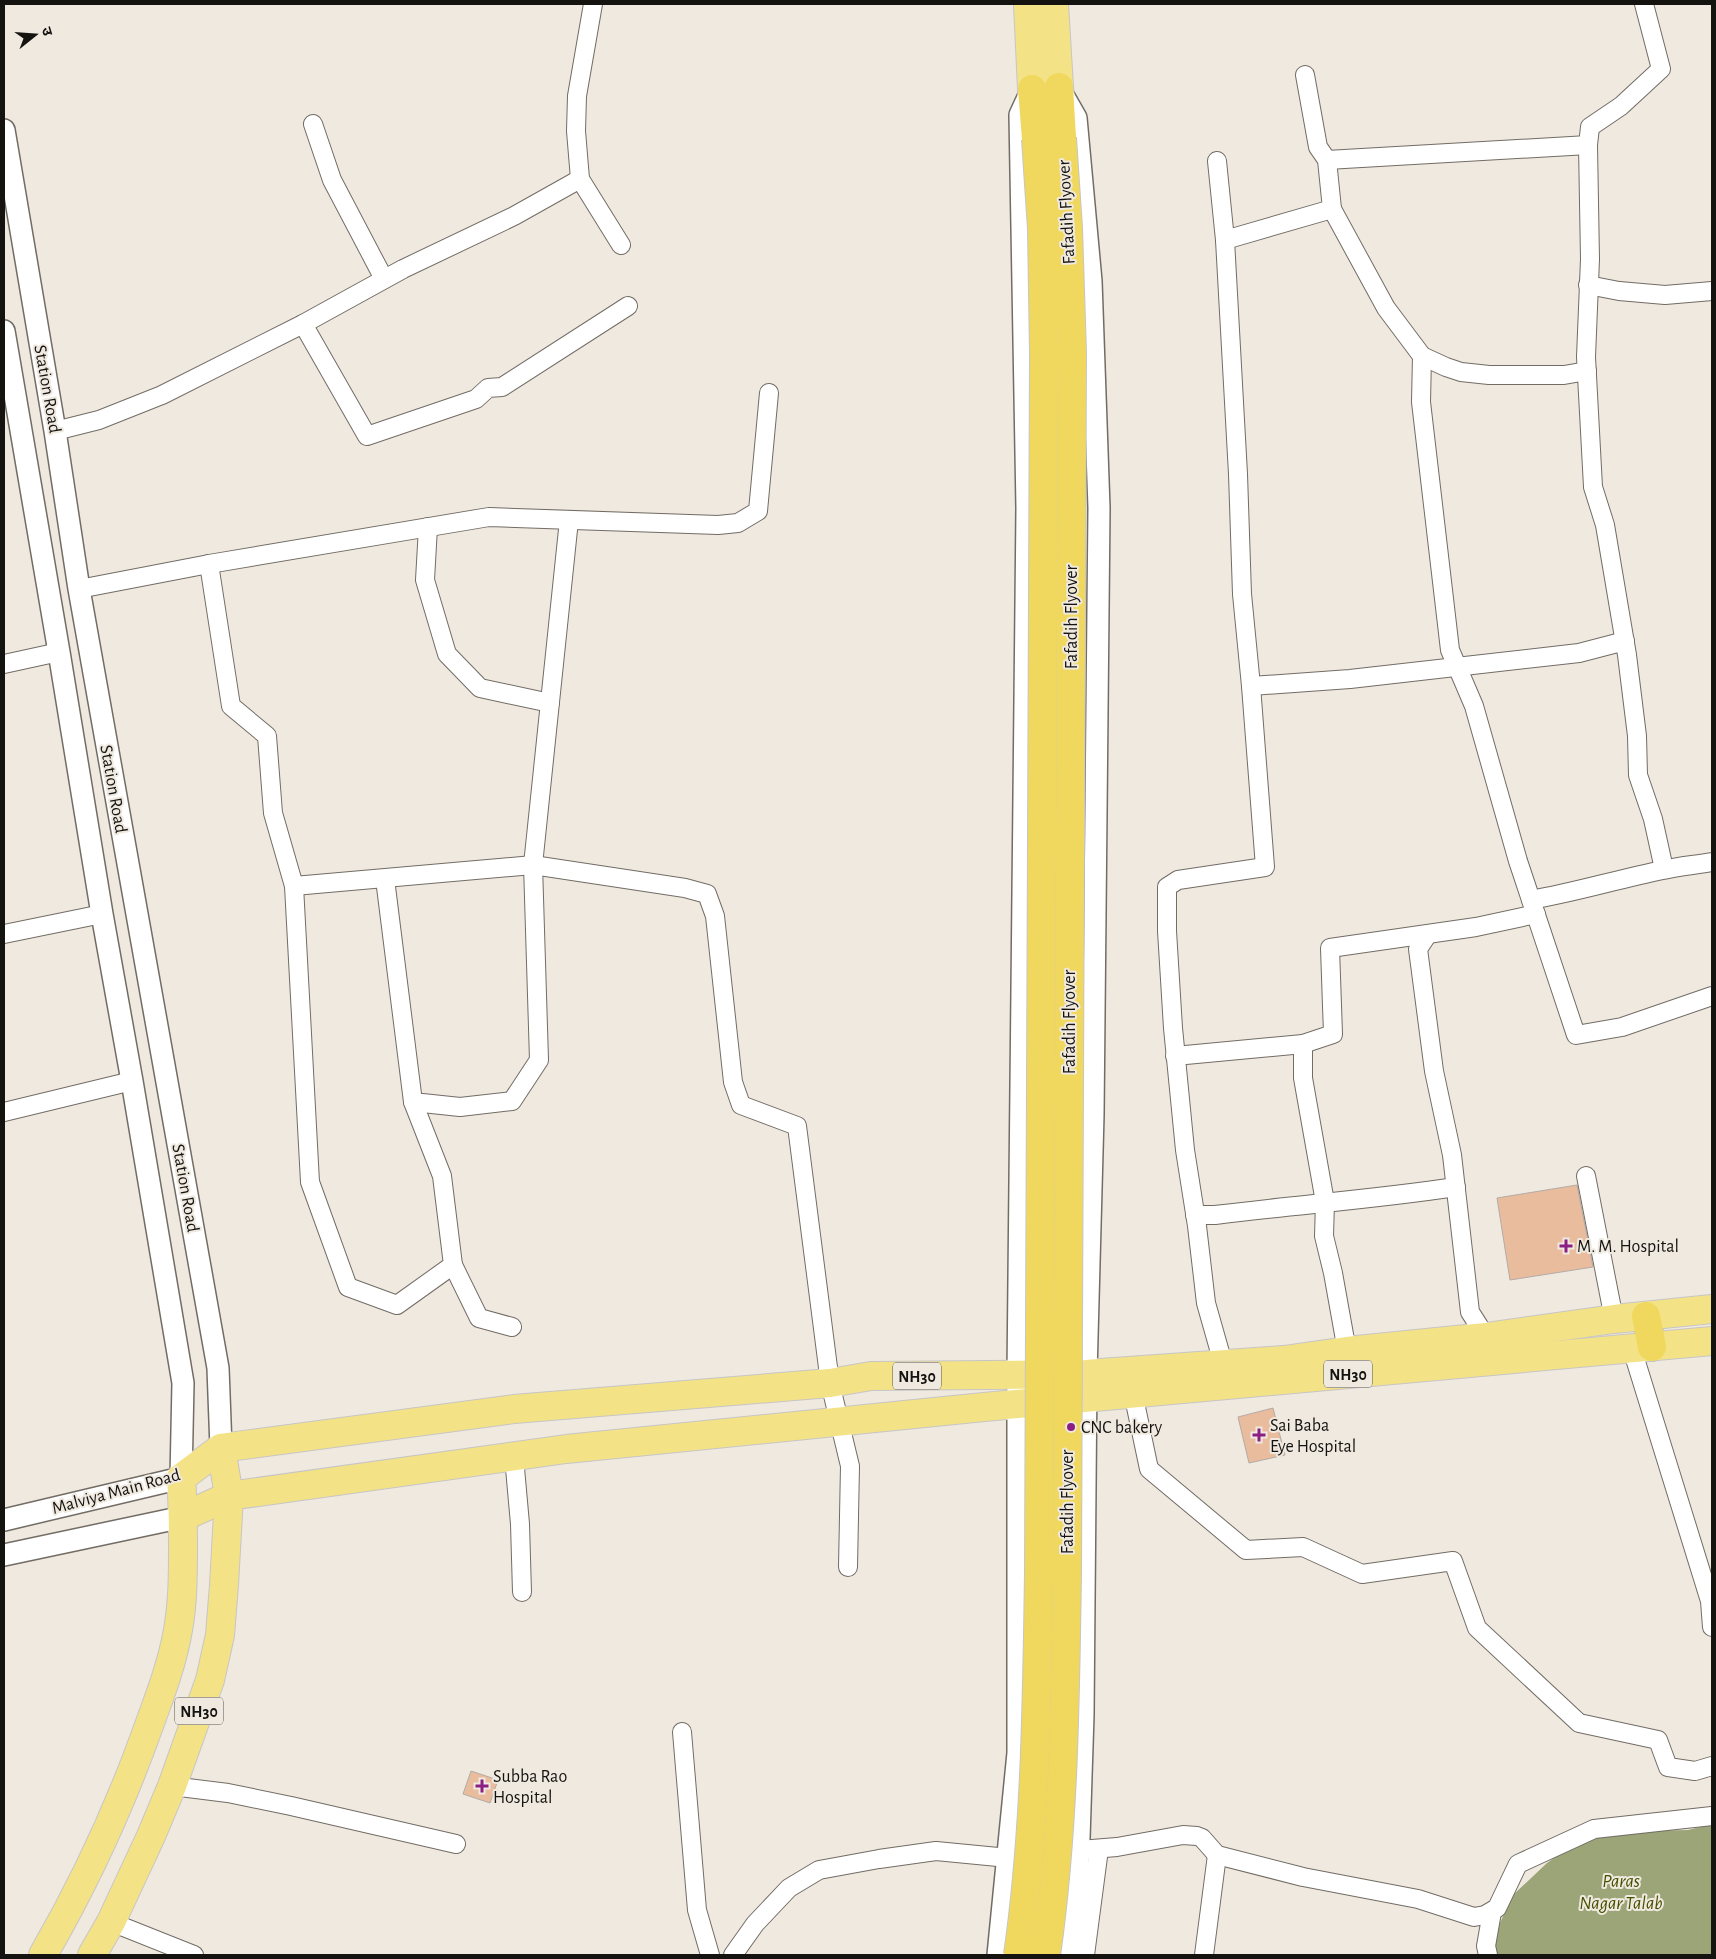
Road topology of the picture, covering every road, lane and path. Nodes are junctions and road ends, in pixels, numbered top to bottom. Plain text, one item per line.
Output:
1 (593, 4) edge
2 (1028, 4) edge
3 (1054, 4) edge
4 (1644, 4) edge
5 (1305, 75) dead end
6 (1046, 88) junction
7 (314, 124) dead end
8 (4, 130) edge
9 (1049, 138) junction
10 (1588, 145) junction
11 (1327, 160) junction
12 (1217, 161) dead end
13 (580, 179) junction
14 (1332, 209) junction
15 (1225, 240) junction
16 (622, 245) dead end
17 (384, 279) junction
18 (1588, 285) junction
19 (1712, 291) edge
20 (628, 306) dead end
21 (303, 324) junction
22 (4, 331) edge
23 (1422, 356) junction
24 (1587, 371) junction
25 (769, 393) dead end
26 (10, 401) edge
27 (55, 431) junction
28 (570, 520) junction
29 (428, 527) junction
30 (209, 564) junction
31 (79, 590) junction
32 (1625, 642) junction
33 (59, 652) junction
34 (4, 664) edge
35 (1457, 667) junction
36 (1251, 686) junction
37 (550, 703) junction
38 (1712, 862) edge
39 (533, 865) junction
40 (1664, 869) junction
41 (384, 879) junction
42 (294, 886) junction
43 (1534, 907) junction
44 (102, 914) junction
45 (4, 934) edge
46 (1428, 934) junction
47 (1712, 996) edge
48 (1303, 1044) junction
49 (1176, 1056) junction
50 (132, 1082) junction
51 (413, 1102) junction
52 (4, 1112) edge
53 (1586, 1176) dead end
54 (1456, 1187) junction
55 (1325, 1202) junction
56 (1195, 1215) junction
57 (453, 1265) junction
58 (1712, 1309) edge
59 (1646, 1316) junction
60 (1614, 1319) junction
61 (512, 1327) dead end
62 (1486, 1336) junction
63 (1712, 1341) edge
64 (1642, 1348) junction
65 (1347, 1351) junction
66 (1223, 1363) junction
67 (1018, 1375) junction
68 (830, 1383) junction
69 (1086, 1386) junction
70 (1133, 1393) junction
71 (1018, 1404) junction
72 (840, 1422) junction
73 (221, 1448) junction
74 (514, 1457) junction
75 (181, 1478) junction
76 (229, 1496) junction
77 (183, 1517) junction
78 (4, 1520) edge
79 (4, 1555) edge
80 (848, 1567) dead end
81 (522, 1592) dead end
82 (1712, 1628) edge
83 (682, 1732) dead end
84 (1712, 1766) edge
85 (172, 1786) junction
86 (1712, 1816) edge
87 (456, 1844) dead end
88 (1089, 1850) junction
89 (1217, 1855) junction
90 (1009, 1856) junction
91 (1492, 1912) junction
92 (111, 1922) junction
93 (43, 1955) edge
94 (92, 1955) edge
95 (194, 1955) edge
96 (710, 1955) edge
97 (733, 1955) edge
98 (998, 1955) edge
99 (1018, 1955) edge
100 (1046, 1955) edge
101 (1071, 1955) edge
102 (1085, 1955) edge
103 (1204, 1955) edge
104 (1488, 1955) edge

1 - 13 street
2 - 6 main road
3 - 6 main road
4 - 10 street
5 - 11 street
6 - 9 highway, Fafadih Flyover
6 - 67 street
6 - 69 street
7 - 17 street
8 - 27 street, Station Road
9 - 99 highway, Fafadih Flyover, bridge
9 - 100 highway, Fafadih Flyover, bridge
10 - 11 street
10 - 18 street
11 - 14 street
12 - 15 street
13 - 16 street
13 - 17 street
14 - 15 street
14 - 23 street
15 - 36 street
17 - 21 street
18 - 19 street
18 - 24 street
20 - 21 street
21 - 27 street
22 - 26 street, Station Road
23 - 24 street
23 - 35 street
24 - 32 street
25 - 28 street
26 - 33 street, Station Road
27 - 31 street, Station Road
28 - 29 street
28 - 37 street
29 - 30 street
29 - 37 street
30 - 31 street
30 - 42 street
31 - 73 street, Station Road
32 - 35 street
32 - 40 street
33 - 34 street
33 - 44 street, Station Road
35 - 36 street
35 - 43 street
36 - 49 street
37 - 39 street
38 - 40 street
39 - 41 street
39 - 51 street
39 - 68 street
40 - 43 street
41 - 42 street
41 - 51 street
42 - 57 street
43 - 46 street
43 - 47 street
44 - 45 street
44 - 50 street, Station Road
46 - 48 street
46 - 54 street
48 - 49 street
48 - 55 street
49 - 56 street
50 - 52 street
50 - 75 street, Station Road
51 - 57 street
53 - 60 street
54 - 55 street
54 - 62 street
55 - 56 street
55 - 65 street
56 - 66 street
57 - 61 street
58 - 59 main road, NH30
59 - 60 main road, NH30
59 - 64 highway
60 - 62 main road, NH30
62 - 65 main road, NH30
63 - 64 main road, NH30
64 - 70 main road, NH30
64 - 82 street
65 - 66 main road, NH30
66 - 69 main road, NH30
67 - 68 main road, NH30
67 - 69 main road, NH30
67 - 71 street
68 - 72 street
68 - 73 main road, NH30
69 - 70 main road, NH30
69 - 71 main road, NH30
69 - 88 street
70 - 84 street
71 - 72 main road, NH30
71 - 90 street
72 - 74 main road, NH30
72 - 80 street
73 - 75 main road, Malviya Main Road / NH30
73 - 76 main road, NH30
74 - 76 main road, NH30
74 - 81 street
75 - 77 main road, NH30
75 - 78 street, Malviya Main Road
76 - 77 main road
76 - 85 main road, NH30
77 - 79 street
77 - 93 main road, NH30
83 - 96 street
85 - 87 street
85 - 92 main road, NH30
86 - 91 street
88 - 89 street
88 - 90 street
88 - 101 street
88 - 102 street
89 - 91 street
89 - 103 street
90 - 97 street
90 - 98 street
91 - 104 street
92 - 94 main road, NH30
92 - 95 street

